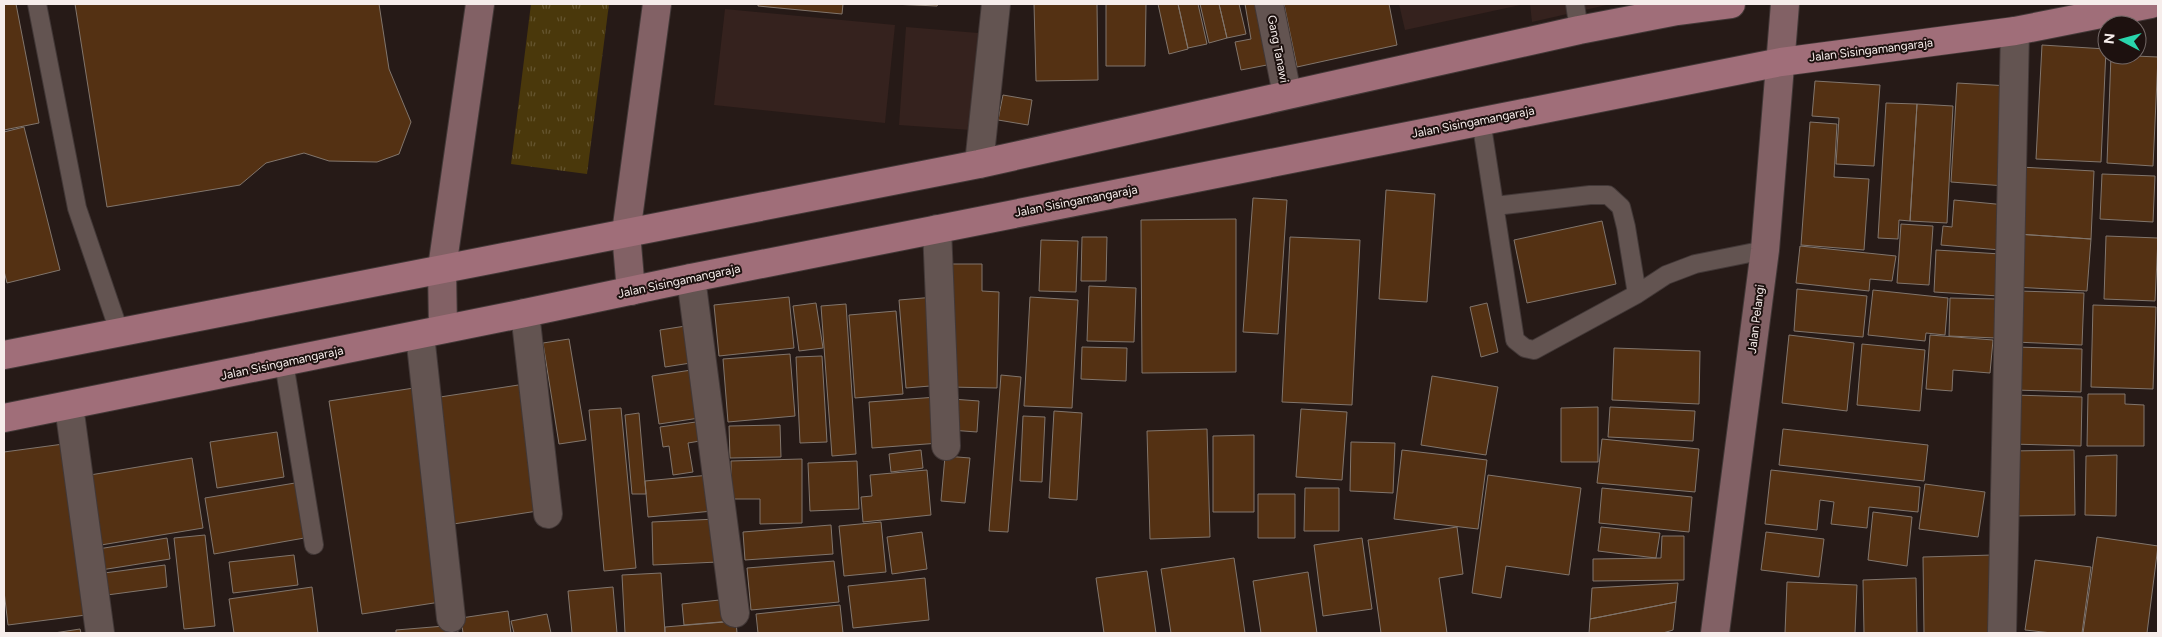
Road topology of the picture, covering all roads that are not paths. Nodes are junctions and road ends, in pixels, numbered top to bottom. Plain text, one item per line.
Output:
1 (37, 4) edge
2 (480, 4) edge
3 (657, 4) edge
4 (996, 4) edge
5 (1269, 4) edge
6 (1731, 4) edge
7 (1785, 4) edge
8 (2151, 4) edge
9 (1679, 8) edge
10 (1577, 17) edge
11 (2015, 31) junction
12 (1781, 62) junction
13 (1287, 94) junction
14 (1481, 120) junction
15 (979, 164) junction
16 (1495, 206) junction
17 (937, 229) junction
18 (626, 233) junction
19 (1765, 250) junction
20 (442, 268) junction
21 (691, 278) junction
22 (631, 292) junction
23 (1637, 294) junction
24 (525, 313) junction
25 (432, 332) junction
26 (120, 334) junction
27 (4, 355) edge
28 (284, 362) junction
29 (69, 406) junction
30 (4, 418) edge
31 (946, 446) dead end
32 (548, 514) dead end
33 (314, 545) dead end
34 (735, 613) dead end
35 (451, 618) dead end
36 (100, 633) edge
37 (1715, 633) edge
38 (2002, 633) edge

1 - 26 lane
2 - 20 main road
3 - 18 main road
4 - 15 street
5 - 13 street, Gang Tanawi
6 - 9 main road
7 - 12 main road, Jalan Pelangi
8 - 11 main road, Jalan Sisingamangaraja
9 - 10 main road
10 - 13 main road
11 - 12 main road, Jalan Sisingamangaraja
11 - 38 street
12 - 14 main road, Jalan Sisingamangaraja
12 - 19 main road, Jalan Pelangi
13 - 15 main road
14 - 16 lane
14 - 17 main road, Jalan Sisingamangaraja
15 - 18 main road
16 - 23 lane
16 - 23 lane
17 - 21 main road, Jalan Sisingamangaraja
17 - 31 street
18 - 20 main road
18 - 22 main road
19 - 23 lane
19 - 37 main road, Jalan Pelangi
20 - 25 main road
20 - 26 main road
21 - 22 main road, Jalan Sisingamangaraja
21 - 34 street
22 - 24 main road, Jalan Sisingamangaraja
24 - 25 main road, Jalan Sisingamangaraja
24 - 32 street
25 - 28 main road, Jalan Sisingamangaraja
25 - 35 street
26 - 27 main road
28 - 29 main road, Jalan Sisingamangaraja
28 - 33 lane
29 - 30 main road, Jalan Sisingamangaraja
29 - 36 street

